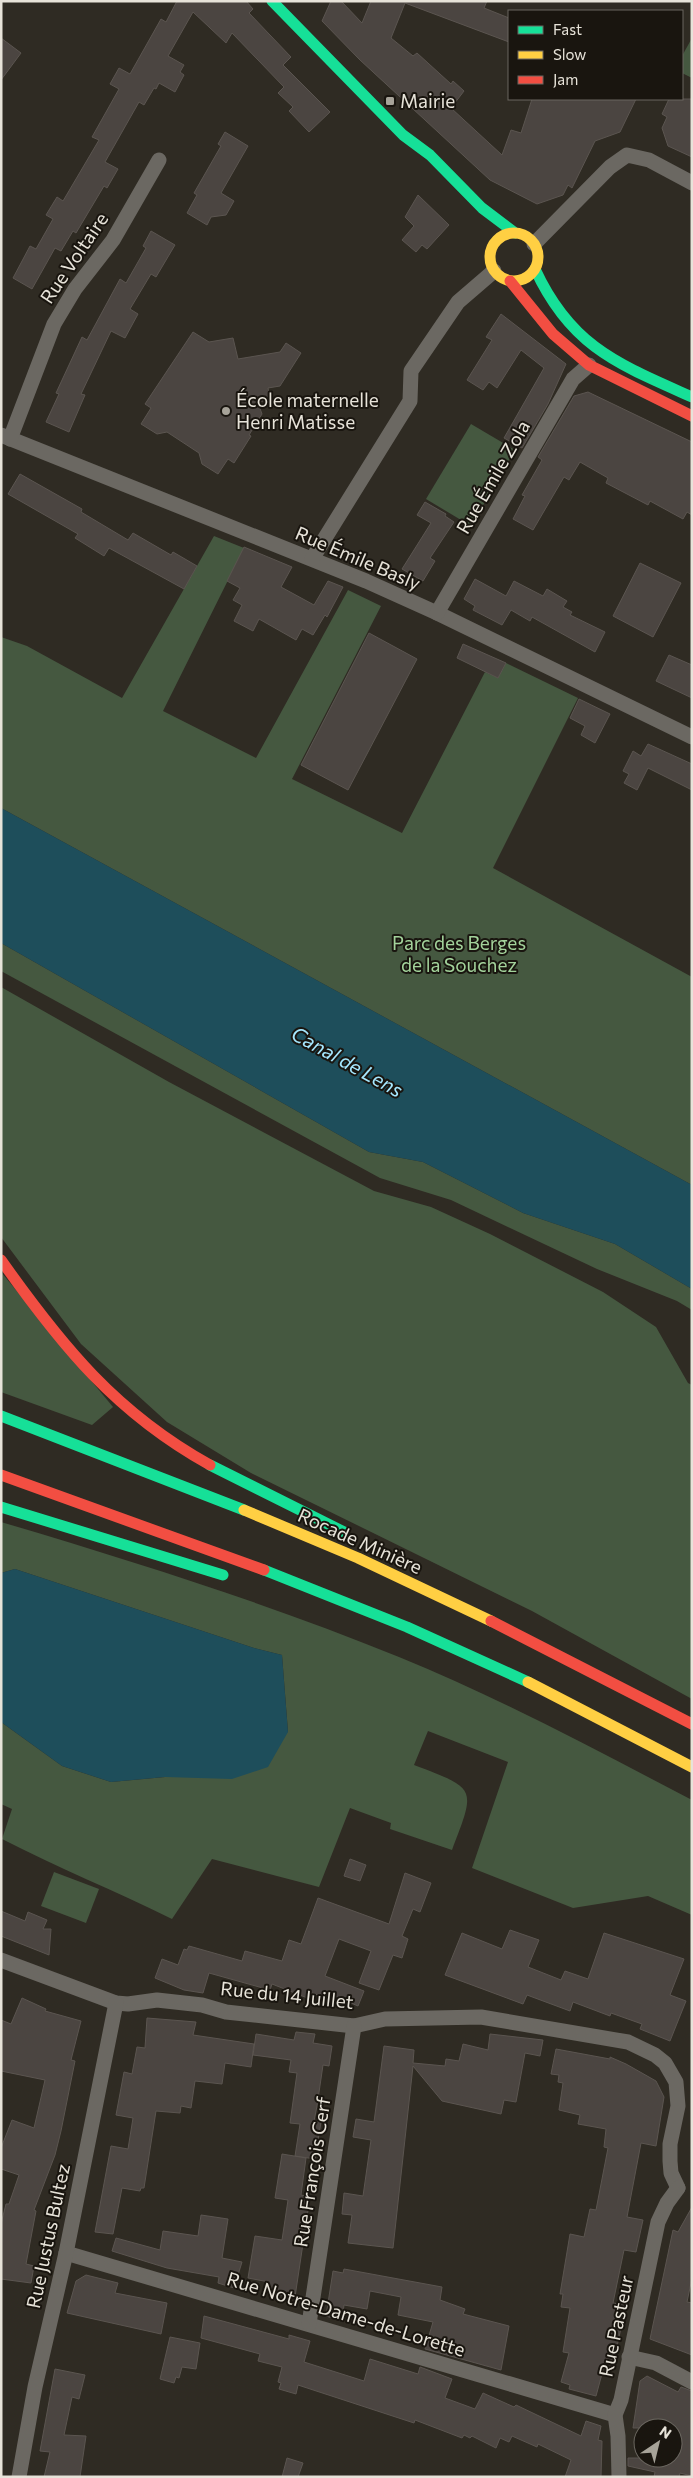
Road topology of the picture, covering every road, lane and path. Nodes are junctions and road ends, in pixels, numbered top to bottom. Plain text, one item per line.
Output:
1 (272, 1) edge
2 (416, 146) junction
3 (159, 160) dead end
4 (692, 183) edge
5 (473, 215) dead end
6 (514, 232) junction
7 (534, 244) junction
8 (535, 269) junction
9 (494, 271) junction
10 (510, 282) junction
11 (589, 365) junction
12 (692, 397) edge
13 (692, 416) edge
14 (6, 437) edge
15 (312, 559) junction
16 (438, 613) junction
17 (692, 737) edge
18 (1, 1260) edge
19 (1, 1416) edge
20 (1, 1475) edge
21 (1, 1507) edge
22 (353, 1536) dead end
23 (409, 1568) dead end
24 (237, 1579) dead end
25 (429, 1590) junction
26 (337, 1612) dead end
27 (407, 1627) junction
28 (692, 1724) edge
29 (692, 1766) edge
30 (1, 1960) edge
31 (116, 2003) junction
32 (354, 2026) junction
33 (676, 2082) joint
34 (685, 2188) edge
35 (66, 2253) junction
36 (309, 2324) junction
37 (629, 2357) junction
38 (692, 2382) edge
39 (615, 2415) junction
40 (19, 2477) edge
41 (619, 2477) edge

1 - 2 main road
2 - 5 main road
2 - 6 main road
3 - 14 street, Rue Voltaire
4 - 7 street
6 - 7 main road
6 - 9 main road
7 - 8 main road
8 - 10 main road
8 - 12 main road
9 - 10 main road
9 - 15 street
10 - 11 main road
11 - 13 main road
11 - 16 street, Rue Émile Zola
14 - 15 street, Rue Émile Basly
15 - 16 street, Rue Émile Basly
16 - 17 street, Rue Émile Basly
18 - 22 main road
19 - 25 main road, Rocade Minière
20 - 27 main road
21 - 24 main road
23 - 25 main road
25 - 28 main road, Rocade Minière
26 - 27 main road
27 - 29 main road
30 - 31 street, Rue du 14 Juillet
31 - 32 street, Rue du 14 Juillet
31 - 35 street, Rue Justus Bultez
32 - 33 street, Rue du 14 Juillet
32 - 36 street, Rue François Cerf
33 - 34 street, Rue Pasteur
34 - 37 street, Rue Pasteur
35 - 36 street, Rue Notre-Dame-de-Lorette
35 - 40 street, Rue Justus Bultez
36 - 39 street, Rue Notre-Dame-de-Lorette
37 - 38 street
37 - 39 street, Rue Pasteur
39 - 41 street, Rue Pasteur

